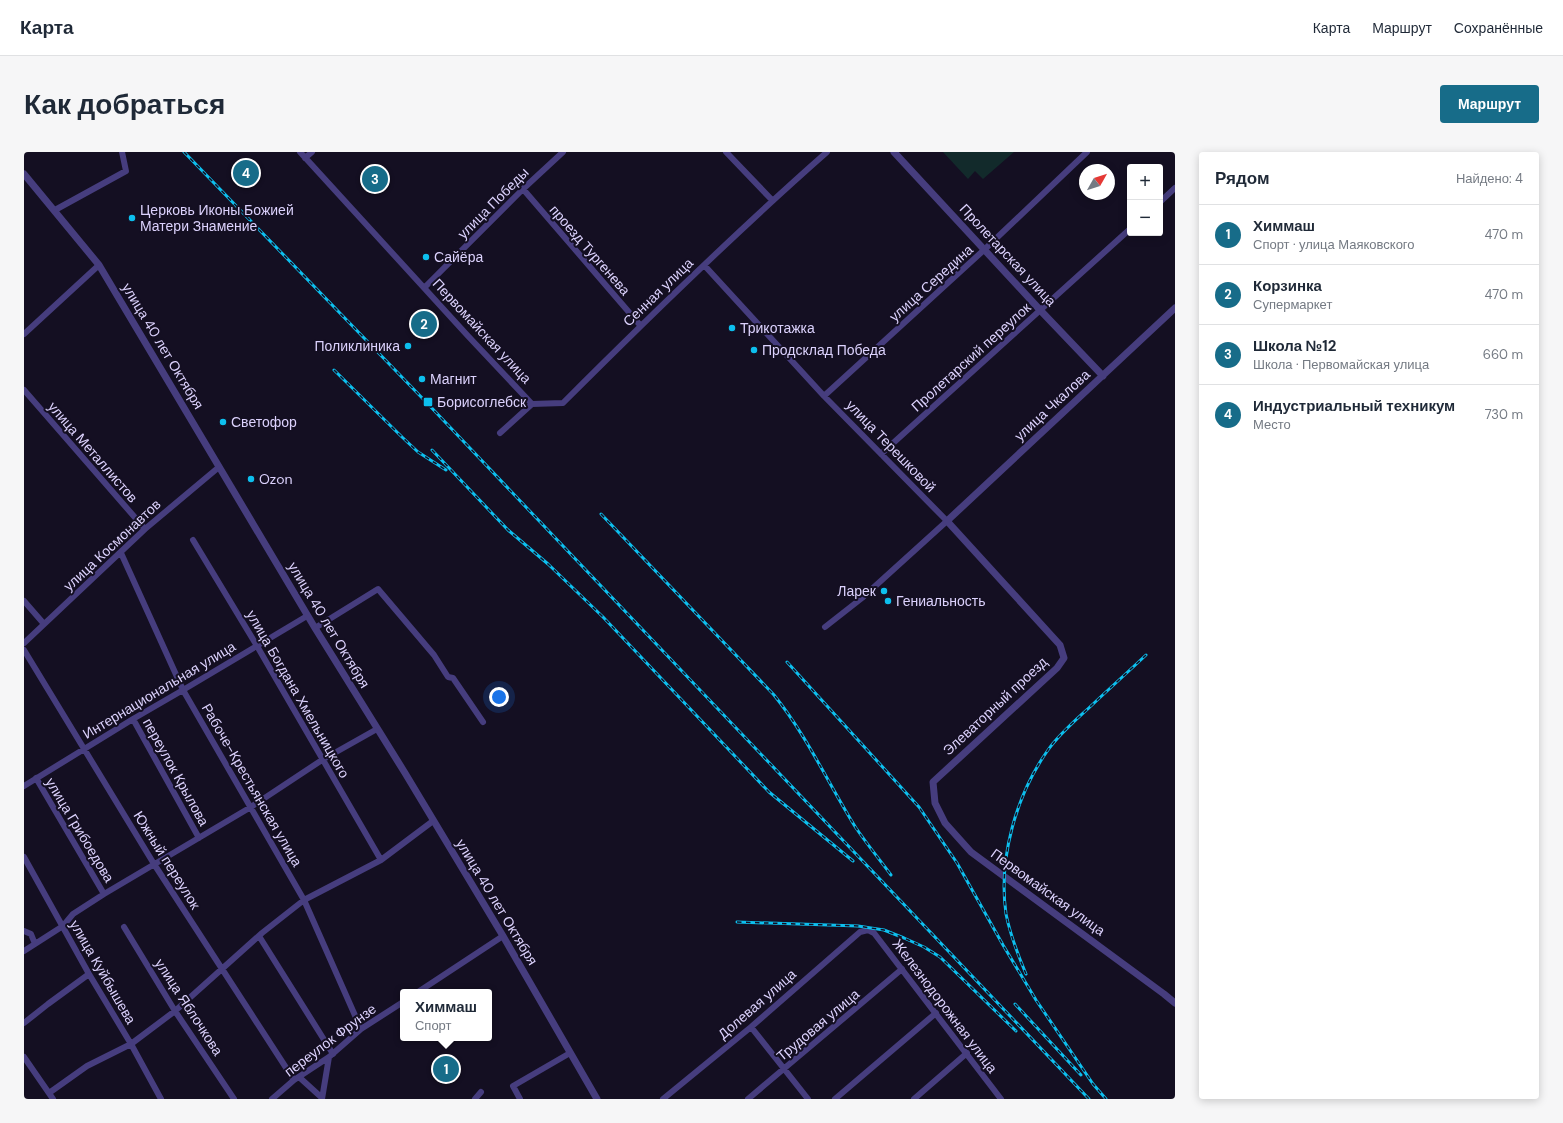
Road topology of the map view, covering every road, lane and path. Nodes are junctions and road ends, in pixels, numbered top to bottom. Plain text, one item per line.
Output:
1 (122, 152) edge
2 (300, 152) edge
3 (312, 152) edge
4 (563, 152) edge
5 (726, 152) edge
6 (827, 152) edge
7 (894, 152) edge
8 (1087, 152) edge
9 (305, 158) junction
10 (24, 174) edge
11 (1175, 188) edge
12 (523, 189) junction
13 (772, 200) junction
14 (1162, 200) edge
15 (55, 210) junction
16 (1127, 232) edge
17 (985, 249) junction
18 (99, 265) junction
19 (704, 265) junction
20 (424, 288) junction
21 (1175, 308) edge
22 (1041, 311) junction
23 (640, 326) junction
24 (24, 334) edge
25 (1103, 376) junction
26 (24, 390) edge
27 (824, 396) junction
28 (532, 404) junction
29 (500, 433) dead end
30 (881, 454) junction
31 (219, 466) junction
32 (947, 521) junction
33 (145, 529) junction
34 (193, 540) dead end
35 (121, 553) junction
36 (24, 601) edge
37 (307, 616) junction
38 (44, 624) junction
39 (825, 627) dead end
40 (315, 628) junction
41 (24, 643) edge
42 (1060, 645) joint
43 (257, 646) junction
44 (24, 650) edge
45 (183, 690) junction
46 (132, 719) junction
47 (483, 722) dead end
48 (377, 729) junction
49 (84, 748) junction
50 (322, 760) junction
51 (36, 778) junction
52 (933, 782) joint
53 (24, 786) edge
54 (251, 807) junction
55 (433, 821) junction
56 (199, 838) junction
57 (24, 857) edge
58 (381, 860) junction
59 (154, 864) junction
60 (104, 894) junction
61 (304, 900) junction
62 (63, 926) junction
63 (124, 927) dead end
64 (24, 930) edge
65 (868, 930) joint
66 (259, 936) junction
67 (503, 936) junction
68 (35, 944) junction
69 (24, 951) edge
70 (223, 969) junction
71 (902, 969) junction
72 (89, 974) junction
73 (423, 989) edge
74 (1175, 1003) edge
75 (400, 1004) edge
76 (175, 1011) junction
77 (936, 1013) junction
78 (24, 1023) edge
79 (750, 1027) junction
80 (361, 1029) junction
81 (131, 1044) junction
82 (570, 1053) junction
83 (966, 1053) junction
84 (331, 1056) junction
85 (24, 1057) edge
86 (784, 1069) junction
87 (296, 1079) junction
88 (481, 1092) dead end
89 (49, 1093) junction
90 (322, 1098) edge
91 (53, 1099) edge
92 (161, 1099) edge
93 (234, 1099) edge
94 (272, 1099) edge
95 (474, 1099) edge
96 (520, 1099) edge
97 (596, 1099) edge
98 (664, 1099) edge
99 (748, 1099) edge
100 (808, 1099) edge
101 (835, 1099) edge
102 (914, 1099) edge
103 (1000, 1099) edge

1 - 15 street
2 - 9 street, Первомайская улица
3 - 9 street
4 - 12 street, улица Победы
5 - 13 street
6 - 13 street, Сенная улица
7 - 17 street, Пролетарская улица
8 - 17 street, улица Середина
9 - 20 street, Первомайская улица
10 - 15 street, улица 40 лет Октября
11 - 14 street
12 - 20 street, улица Победы
12 - 23 street, проезд Тургенева
13 - 19 street, Сенная улица
15 - 18 street, улица 40 лет Октября
16 - 22 street, Пролетарский переулок
17 - 22 street, Пролетарская улица
17 - 27 street, улица Середина
18 - 24 street
18 - 31 street, улица 40 лет Октября
19 - 23 street, Сенная улица
19 - 27 street, улица Терешковой
20 - 28 street, Первомайская улица
21 - 25 street, улица Чкалова
22 - 25 street, Пролетарская улица
22 - 30 street, Пролетарский переулок
23 - 28 street, Сенная улица
25 - 32 street, улица Чкалова
26 - 33 street, улица Металлистов
27 - 30 street, улица Терешковой
28 - 29 street
30 - 32 street, улица Терешковой
31 - 33 street, улица Космонавтов
31 - 37 street, улица 40 лет Октября
32 - 39 street
32 - 42 street, улица Терешковой
33 - 35 street, улица Космонавтов
34 - 43 street, улица Богдана Хмельницкого
35 - 38 street, улица Космонавтов
35 - 45 street, Рабоче-Крестьянская улица
36 - 38 street
37 - 40 street, улица 40 лет Октября
37 - 43 street, Интернациональная улица
38 - 41 street, улица Космонавтов
40 - 47 street
40 - 48 street, улица 40 лет Октября
42 - 52 street, Элеваторный проезд
43 - 45 street, Интернациональная улица
43 - 50 street, улица Богдана Хмельницкого
44 - 49 street, Южный переулок
45 - 46 street, Интернациональная улица
45 - 54 street, Рабоче-Крестьянская улица
46 - 49 street, Интернациональная улица
46 - 56 street, переулок Крылова
48 - 50 street
48 - 55 street, улица 40 лет Октября
49 - 51 street, Интернациональная улица
49 - 59 street, Южный переулок
50 - 54 street
50 - 58 street, улица Богдана Хмельницкого
51 - 53 street, Интернациональная улица
51 - 60 street, улица Грибоедова
52 - 74 street, Первомайская улица
54 - 56 street
54 - 61 street, Рабоче-Крестьянская улица
55 - 58 street
55 - 67 street, улица 40 лет Октября
56 - 59 street
57 - 62 street, улица Куйбышева
58 - 61 street
59 - 60 street
59 - 70 street, Южный переулок
60 - 62 street
61 - 66 street
61 - 80 street, Рабоче-Крестьянская улица
62 - 68 street
62 - 72 street, улица Куйбышева
63 - 76 street, улица Яблочкова
64 - 68 street
65 - 71 street, Железнодорожная улица
65 - 79 street, Долевая улица
66 - 70 street
66 - 84 street
67 - 73 street
67 - 82 street, улица 40 лет Октября
68 - 69 street
70 - 76 street
70 - 87 street, Южный переулок
71 - 77 street, Железнодорожная улица
71 - 86 street, Трудовая улица
72 - 78 street
72 - 81 street, улица Куйбышева
75 - 80 street, переулок Фрунзе
76 - 81 street
76 - 93 street, улица Яблочкова
77 - 83 street, Железнодорожная улица
77 - 101 street
79 - 86 street
79 - 98 street, Долевая улица
80 - 84 street, переулок Фрунзе
81 - 89 street
81 - 92 street, улица Куйбышева
82 - 96 street
82 - 97 street, улица 40 лет Октября
83 - 102 street
83 - 103 street, Железнодорожная улица
84 - 87 street, переулок Фрунзе
84 - 90 street
85 - 89 street
86 - 99 street, Трудовая улица
86 - 100 street
87 - 90 street, Южный переулок
87 - 94 street, переулок Фрунзе
88 - 95 street
89 - 91 street

